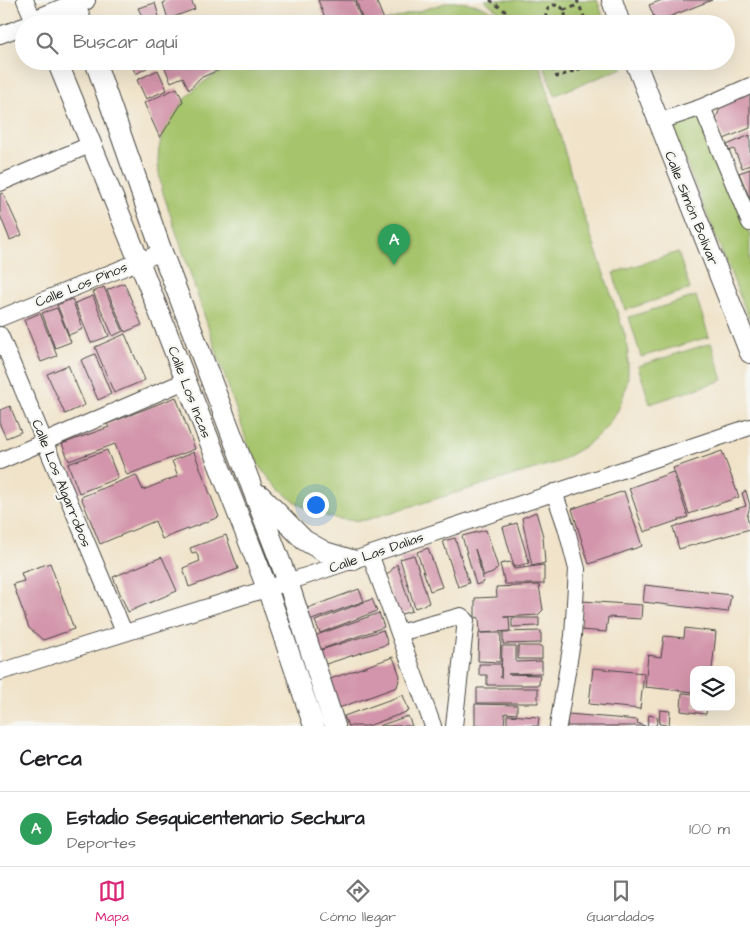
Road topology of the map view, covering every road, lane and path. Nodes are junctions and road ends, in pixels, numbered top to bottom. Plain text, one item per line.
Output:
1 (25, 0) edge
2 (490, 0) edge
3 (548, 0) edge
4 (577, 0) edge
5 (612, 0) edge
6 (80, 2) edge
7 (578, 5) junction
8 (550, 6) junction
9 (564, 10) junction
10 (29, 15) edge
11 (51, 15) edge
12 (81, 15) edge
13 (511, 15) edge
14 (546, 15) edge
15 (565, 15) edge
16 (583, 15) edge
17 (617, 15) edge
18 (15, 30) edge
19 (0, 36) edge
20 (61, 70) edge
21 (98, 70) edge
22 (553, 70) edge
23 (577, 70) edge
24 (638, 70) edge
25 (750, 86) edge
26 (702, 107) junction
27 (658, 122) junction
28 (92, 144) junction
29 (0, 183) edge
30 (750, 223) edge
31 (162, 252) junction
32 (139, 261) junction
33 (0, 318) edge
34 (0, 334) edge
35 (750, 354) edge
36 (185, 380) junction
37 (750, 427) edge
38 (46, 442) junction
39 (0, 461) edge
40 (251, 484) junction
41 (554, 492) junction
42 (361, 557) junction
43 (288, 582) junction
44 (267, 588) junction
45 (124, 632) junction
46 (399, 633) junction
47 (0, 672) edge
48 (314, 726) edge
49 (335, 726) edge
50 (432, 726) edge
51 (454, 726) edge
52 (558, 726) edge

1 - 10 street
2 - 13 path
3 - 8 path
4 - 7 path
5 - 17 street
6 - 11 street
6 - 12 street
7 - 9 path
7 - 16 path
8 - 9 path
8 - 14 path
9 - 15 path
18 - 19 street
20 - 28 street, Calle Los Incas
21 - 31 street
22 - 23 path
24 - 27 street, Calle Simón Bolivar
25 - 26 street
26 - 27 street
26 - 30 street
27 - 35 street, Calle Simón Bolivar
28 - 29 street
28 - 32 street, Calle Los Incas
31 - 32 street, Calle Los Pinos
31 - 40 street
32 - 33 street, Calle Los Pinos
32 - 36 street, Calle Los Incas
34 - 38 street, Calle Los Algarrobos
36 - 38 street
36 - 44 street, Calle Los Incas
37 - 41 street, Calle Las Dalias
38 - 39 street
38 - 45 street, Calle Los Algarrobos
40 - 42 street
40 - 43 street
41 - 42 street, Calle Las Dalias
41 - 52 street
42 - 43 street, Calle Las Dalias
42 - 46 street
43 - 44 street, Calle Las Dalias
43 - 49 street
44 - 45 street, Calle Las Dalias
44 - 48 street, Calle Los Incas
45 - 47 street, Calle Las Dalias
46 - 50 street
46 - 51 street

